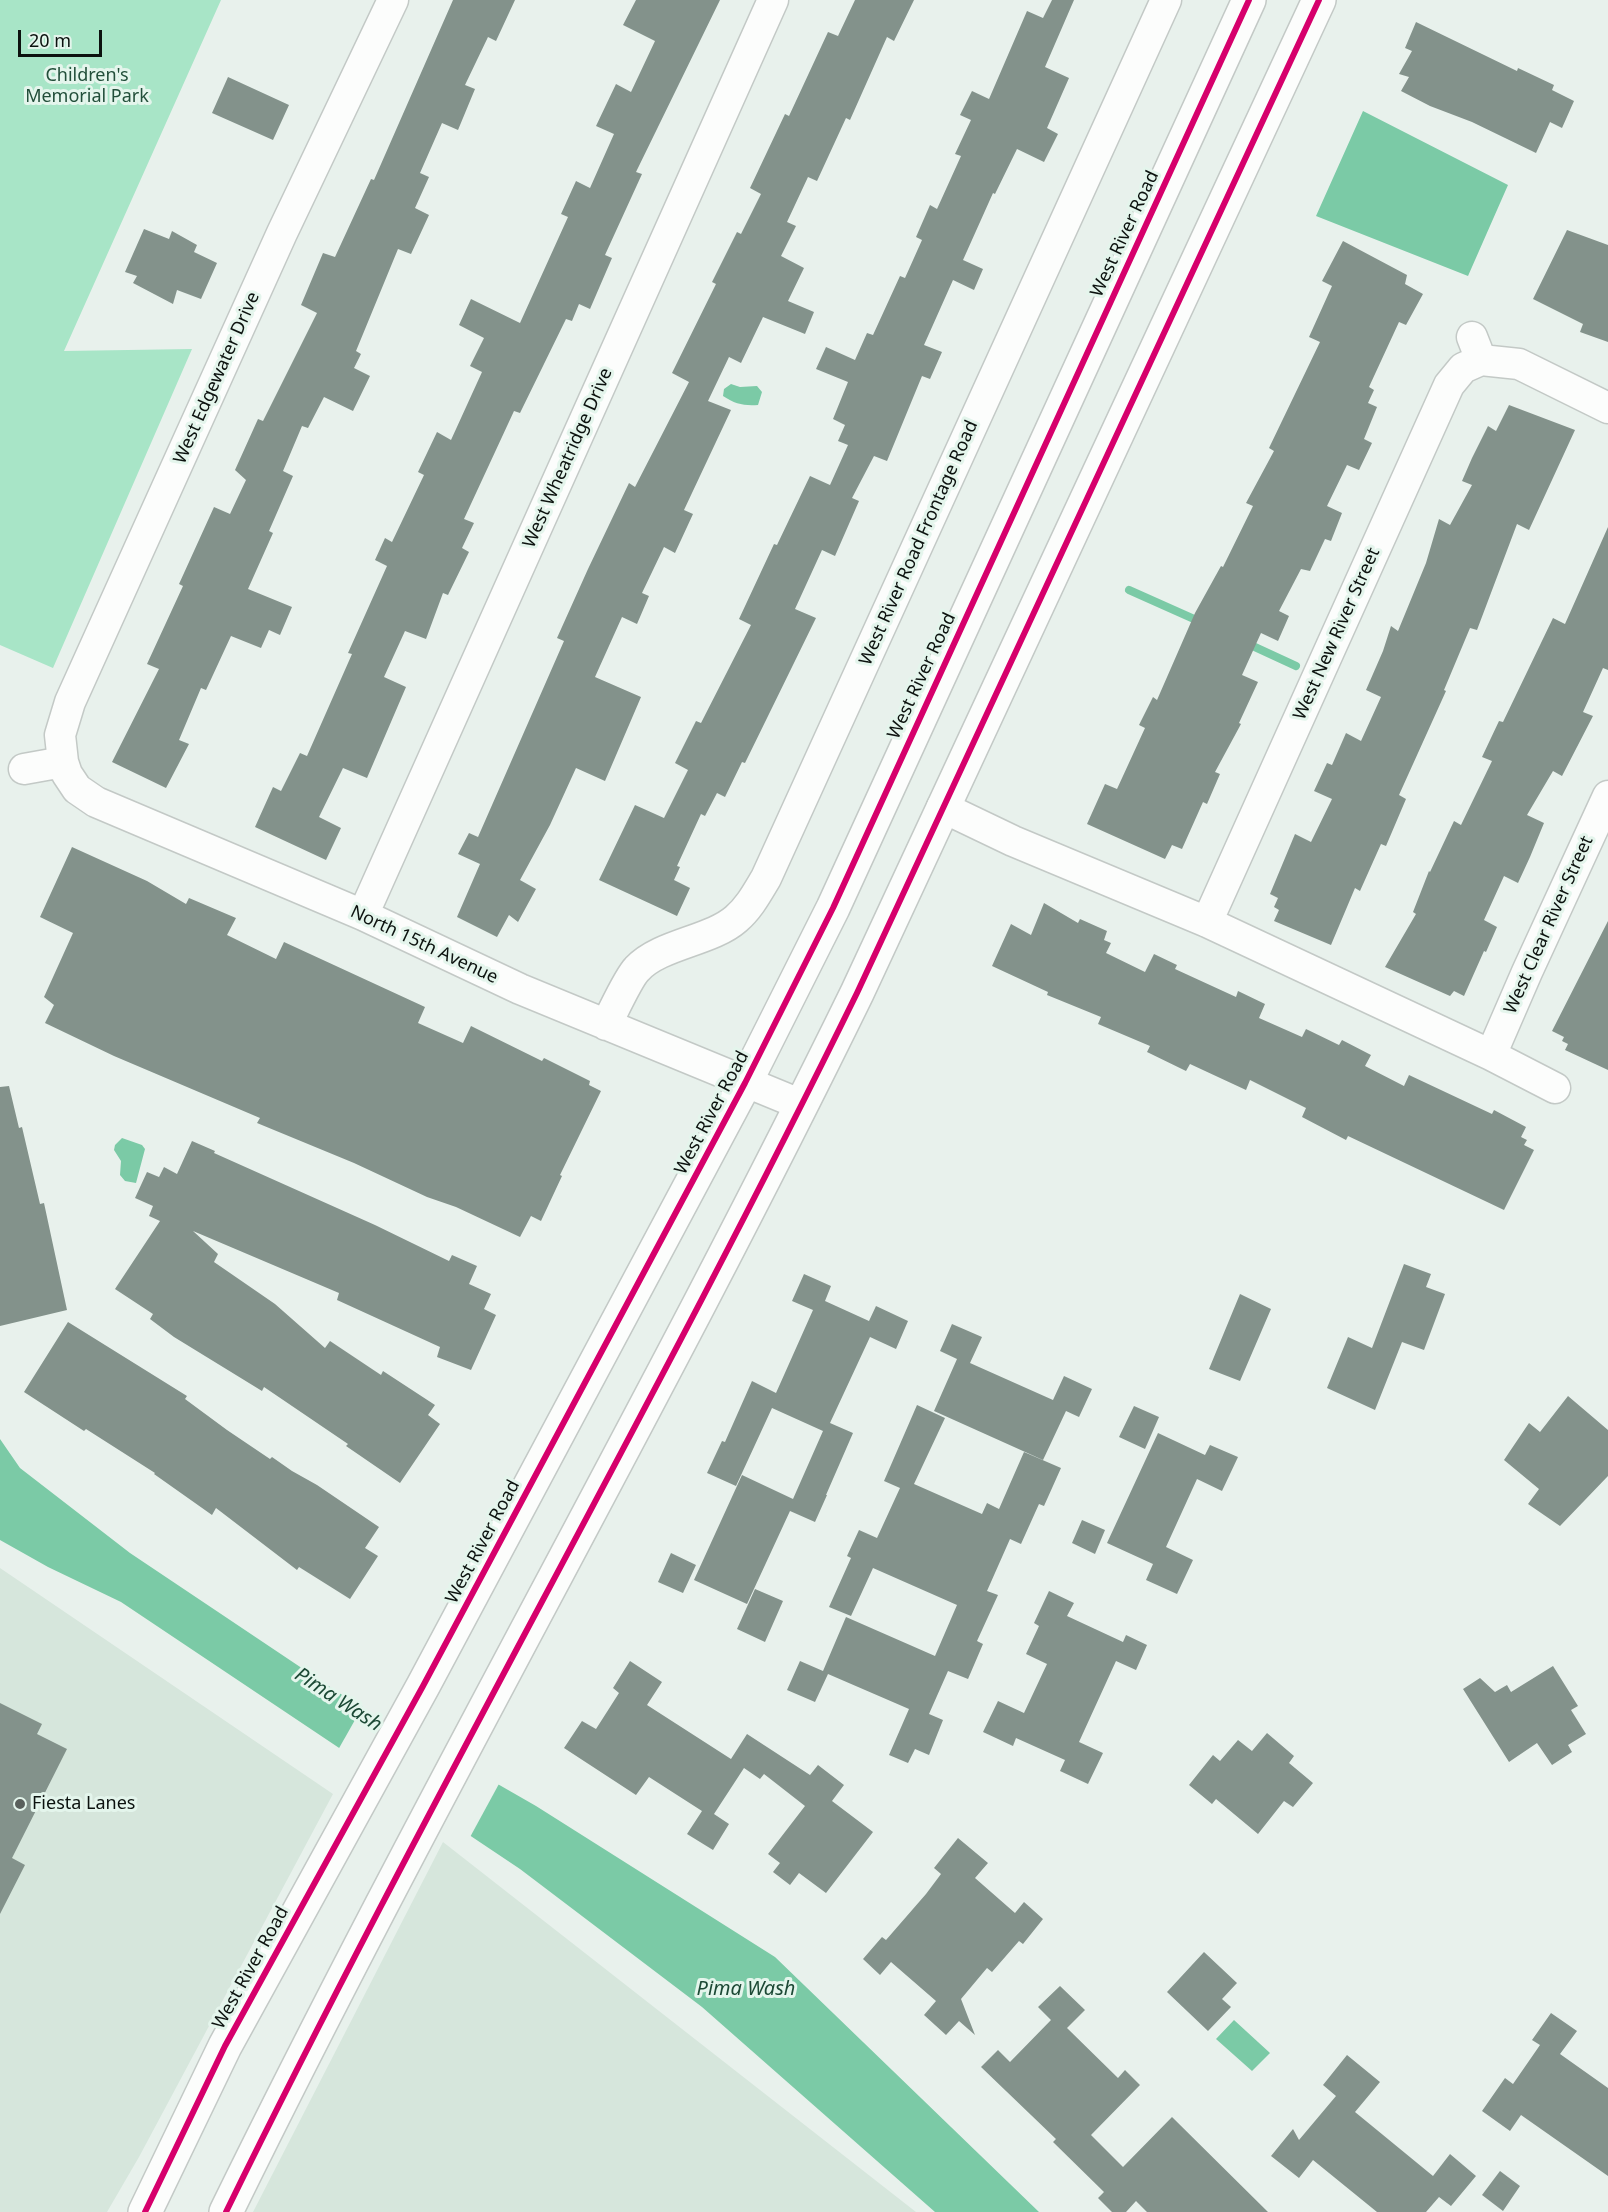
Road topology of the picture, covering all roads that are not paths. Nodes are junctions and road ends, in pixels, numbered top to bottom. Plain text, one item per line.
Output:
1 (393, 0) edge
2 (773, 0) edge
3 (1166, 0) edge
4 (1249, 0) edge
5 (1319, 0) edge
6 (1608, 408) edge
7 (63, 762) junction
8 (24, 769) dead end
9 (1608, 796) edge
10 (942, 807) junction
11 (363, 915) junction
12 (1207, 922) junction
13 (606, 1025) junction
14 (1491, 1055) junction
15 (745, 1083) junction
16 (1555, 1088) dead end
17 (802, 1105) junction
18 (145, 2212) edge
19 (226, 2212) edge

1 - 7 street, West Edgewater Drive
2 - 11 street, West Wheatridge Drive
3 - 13 street, West River Road Frontage Road
4 - 15 main road, West River Road
5 - 10 main road
6 - 12 street, West New River Street
7 - 8 street
7 - 11 street, North 15th Avenue
9 - 14 street, West Clear River Street
10 - 12 street
10 - 17 main road
11 - 13 street, North 15th Avenue
12 - 14 street
13 - 15 street, North 15th Avenue
14 - 16 street
15 - 17 street, North 15th Avenue
15 - 18 main road, West River Road
17 - 19 main road

